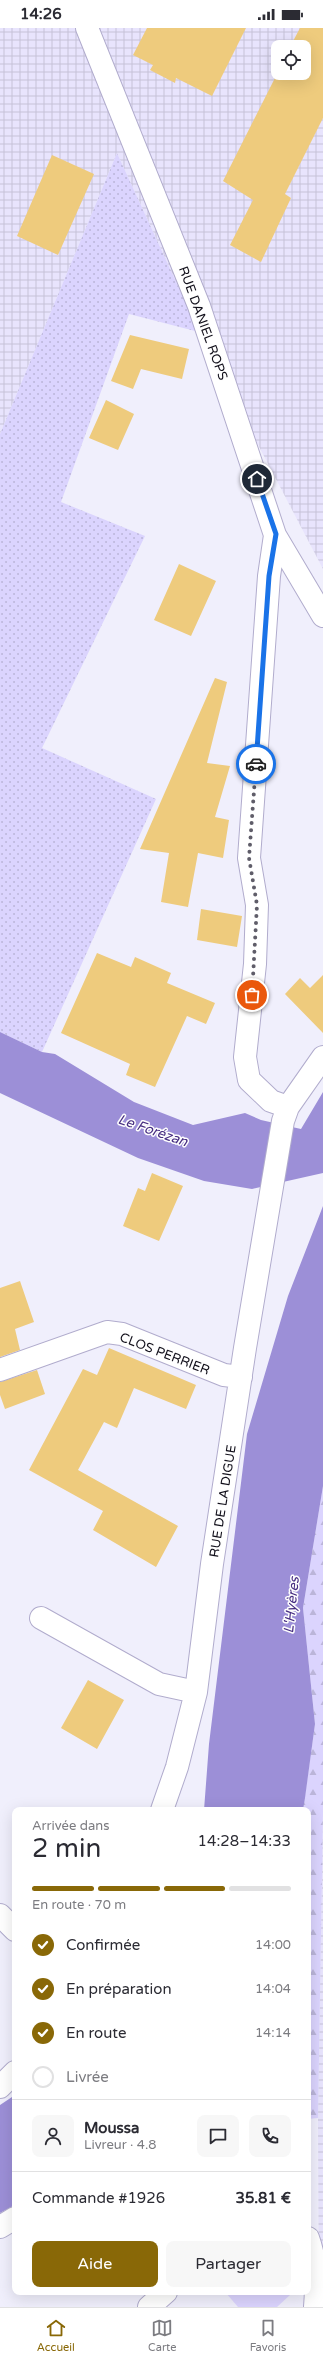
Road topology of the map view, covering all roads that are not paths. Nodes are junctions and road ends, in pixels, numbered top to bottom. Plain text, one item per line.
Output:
1 (87, 28) edge
2 (276, 534) junction
3 (323, 616) edge
4 (323, 1057) edge
5 (285, 1114) junction
6 (0, 1370) edge
7 (240, 1377) junction
8 (41, 1618) dead end
9 (196, 1692) junction
10 (163, 1807) edge
11 (0, 1915) edge
12 (12, 1927) edge
13 (12, 2075) edge
14 (0, 2087) edge
15 (12, 2220) edge
16 (0, 2227) edge
17 (311, 2246) edge
18 (163, 2295) edge
19 (149, 2307) edge
20 (315, 2307) edge

1 - 2 street, RUE DANIEL ROPS
2 - 3 street, RUE DANIEL ROPS
2 - 5 street
4 - 5 street
5 - 7 street, RUE DE LA DIGUE
6 - 7 street, CLOS PERRIER
7 - 9 street, RUE DE LA DIGUE
8 - 9 street
9 - 10 street, RUE DE LA DIGUE
11 - 12 street
13 - 14 street
15 - 16 street
17 - 20 street
18 - 19 street

